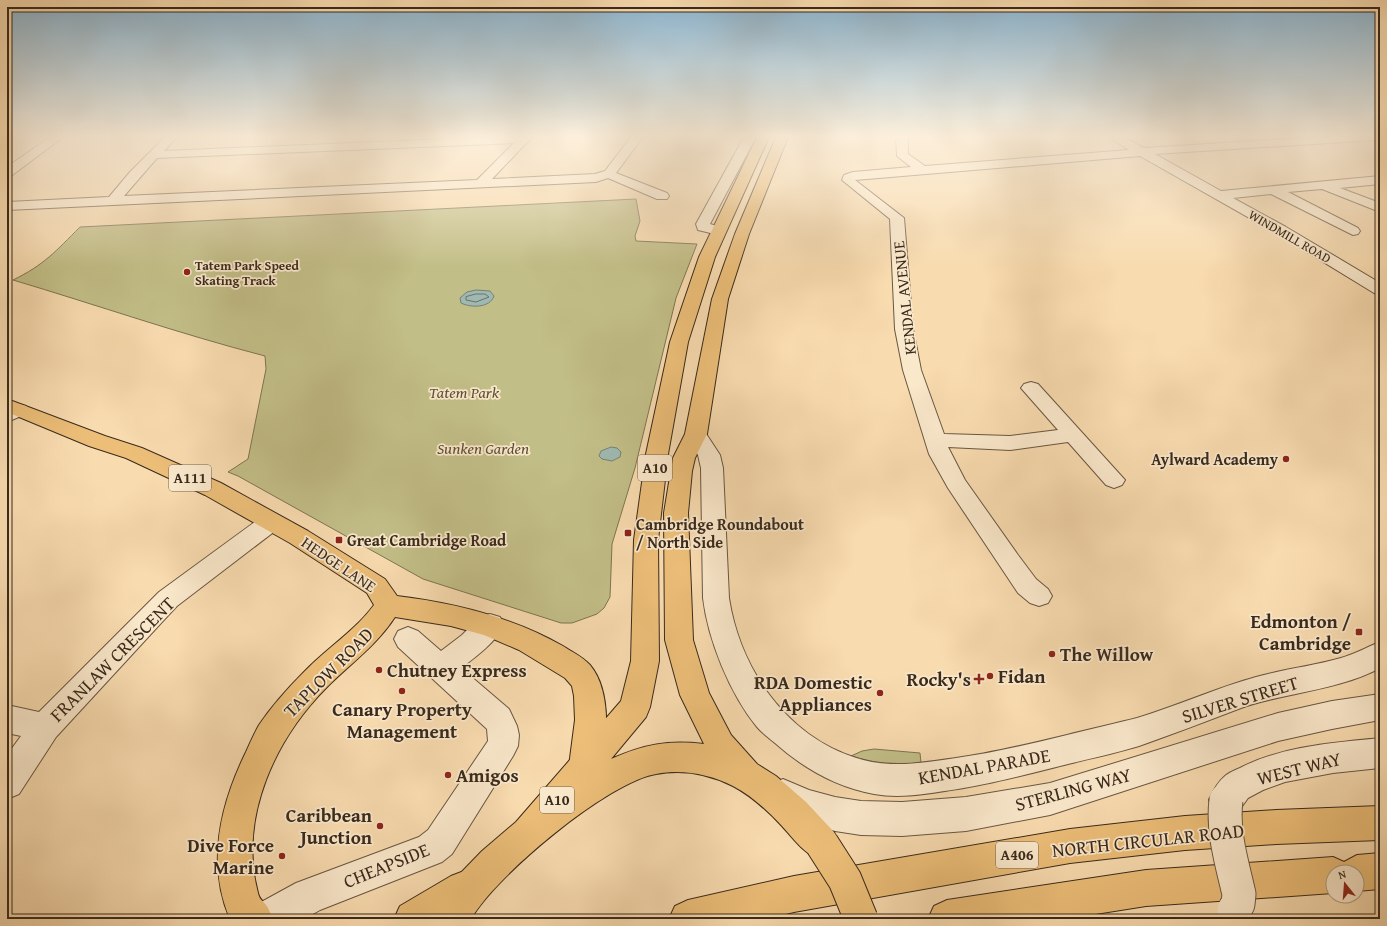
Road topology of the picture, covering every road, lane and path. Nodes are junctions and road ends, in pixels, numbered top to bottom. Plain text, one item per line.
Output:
1 (130, 180) edge
2 (484, 180) edge
3 (546, 180) edge
4 (624, 180) edge
5 (727, 180) edge
6 (743, 180) edge
7 (764, 180) edge
8 (848, 180) edge
9 (1193, 180) edge
10 (1252, 180) edge
11 (1379, 181) edge
12 (483, 183) junction
13 (1322, 185) junction
14 (1273, 190) junction
15 (1219, 195) junction
16 (662, 196) dead end
17 (113, 201) junction
18 (7, 206) edge
19 (1380, 208) edge
20 (1353, 231) dead end
21 (719, 232) junction
22 (1380, 290) edge
23 (1031, 388) dead end
24 (11, 410) edge
25 (696, 434) junction
26 (1073, 435) junction
27 (936, 440) junction
28 (1114, 480) dead end
29 (271, 522) junction
30 (1039, 596) dead end
31 (388, 606) junction
32 (490, 625) junction
33 (408, 639) dead end
34 (1380, 654) edge
35 (443, 672) junction
36 (1380, 707) edge
37 (7, 719) edge
38 (45, 727) junction
39 (1123, 736) joint
40 (1380, 753) edge
41 (585, 767) junction
42 (754, 781) junction
43 (7, 783) edge
44 (1365, 823) edge
45 (529, 833) junction
46 (1325, 876) edge
47 (482, 877) junction
48 (1230, 914) edge
49 (254, 919) edge
50 (267, 919) edge
51 (413, 919) edge
52 (450, 919) edge
53 (688, 919) edge
54 (861, 919) edge
55 (947, 919) edge

1 - 17 street
2 - 12 street
3 - 12 street
4 - 16 street
5 - 21 street
6 - 21 main road, A10
7 - 25 main road, A10
8 - 27 street, KENDAL AVENUE
9 - 15 street, WINDMILL ROAD
10 - 14 street
11 - 13 street
12 - 17 street
13 - 14 street
13 - 19 street
14 - 15 street
14 - 20 street
15 - 22 street, WINDMILL ROAD
17 - 18 street
21 - 41 main road, A10
23 - 26 street
24 - 29 main road, HEDGE LANE / A111
25 - 39 street, KENDAL PARADE
25 - 42 main road, A10
26 - 27 street
26 - 28 street
27 - 30 street, KENDAL AVENUE
29 - 31 main road, HEDGE LANE / A111
29 - 38 street, FRANLAW CRESCENT
31 - 32 main road, HEDGE LANE
31 - 49 main road, TAPLOW ROAD
32 - 35 street
32 - 41 main road, HEDGE LANE
33 - 35 street, CHEAPSIDE
34 - 39 street, SILVER STREET
35 - 50 street, CHEAPSIDE
36 - 42 street, STERLING WAY
37 - 38 street
38 - 43 street, FRANLAW CRESCENT
40 - 48 street, WEST WAY, bridge
41 - 45 main road, A10
42 - 45 main road
42 - 54 main road, bridge
44 - 53 main road, NORTH CIRCULAR ROAD / A406
45 - 47 main road
46 - 55 main road
47 - 51 main road
47 - 52 main road

